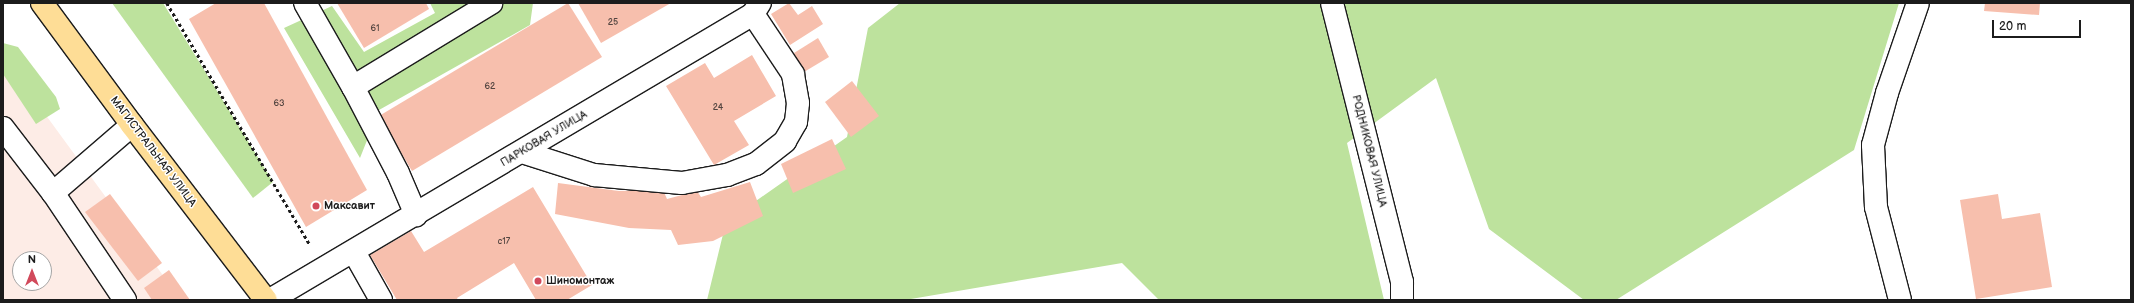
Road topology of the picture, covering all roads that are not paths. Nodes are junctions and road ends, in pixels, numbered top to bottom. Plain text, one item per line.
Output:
1 (42, 3) edge
2 (305, 3) edge
3 (1332, 3) edge
4 (1918, 3) edge
5 (478, 6) edge
6 (758, 7) edge
7 (353, 87) junction
8 (132, 125) junction
9 (3, 128) edge
10 (522, 152) junction
11 (53, 193) junction
12 (416, 215) junction
13 (354, 252) junction
14 (125, 300) edge
15 (266, 300) edge
16 (270, 300) edge
17 (381, 300) edge
18 (1402, 300) edge
19 (1900, 300) edge

1 - 8 main road, МАГИСТРАЛЬНАЯ УЛИЦА
2 - 7 street
3 - 18 street, РОДНИКОВАЯ УЛИЦА
4 - 19 street
5 - 7 street
6 - 10 street, ПАРКОВАЯ УЛИЦА
6 - 10 street
7 - 12 street
8 - 11 street
8 - 15 main road, МАГИСТРАЛЬНАЯ УЛИЦА
9 - 11 street
10 - 12 street, ПАРКОВАЯ УЛИЦА
11 - 14 street
12 - 13 street, ПАРКОВАЯ УЛИЦА
13 - 16 street, ПАРКОВАЯ УЛИЦА
13 - 17 street

